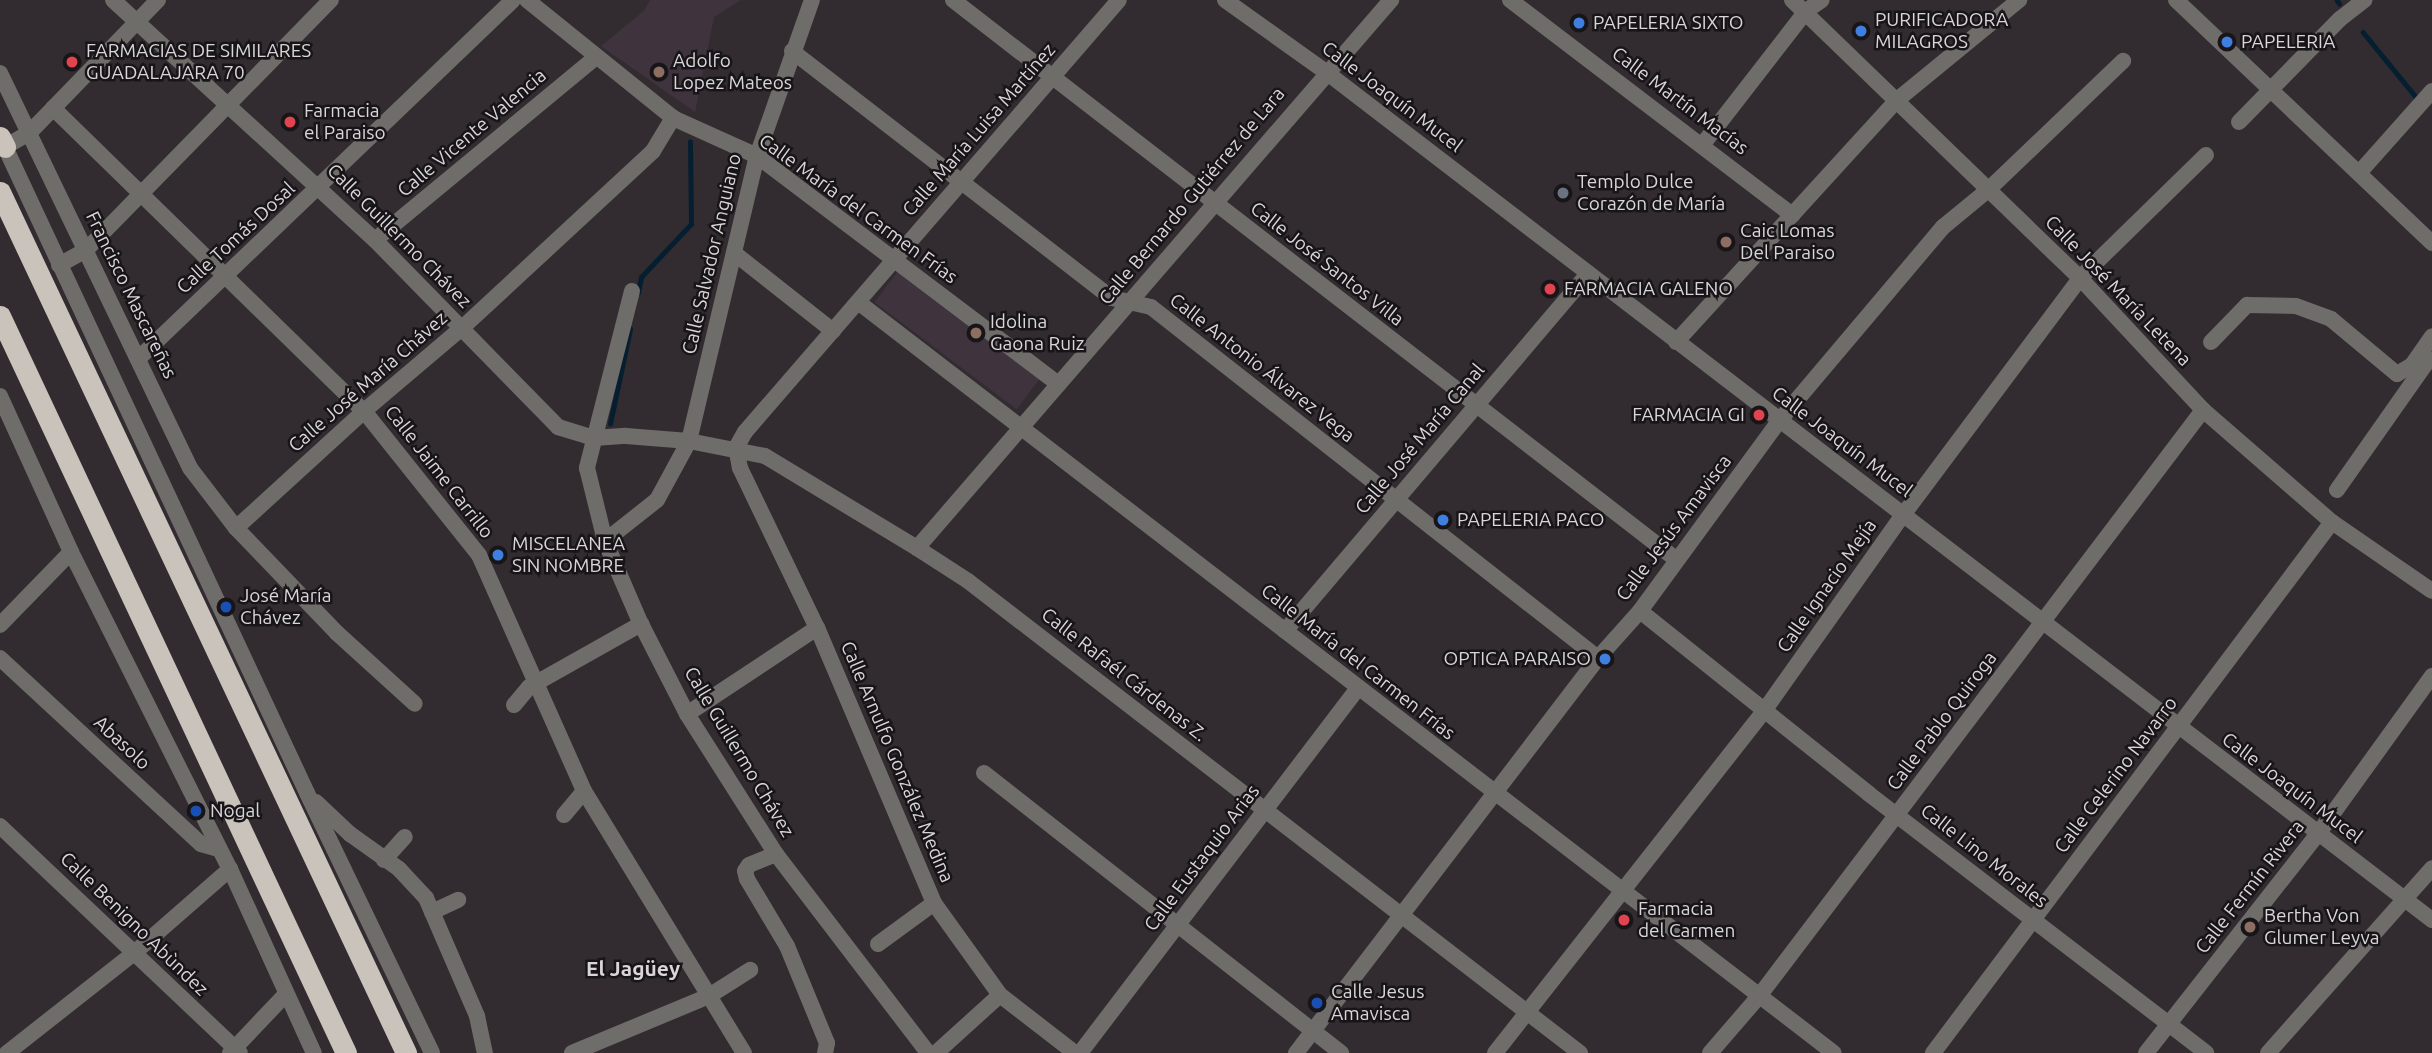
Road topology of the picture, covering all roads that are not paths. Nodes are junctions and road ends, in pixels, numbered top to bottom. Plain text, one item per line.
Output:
1 (113, 0) edge
2 (158, 0) edge
3 (331, 0) edge
4 (513, 0) edge
5 (527, 0) edge
6 (812, 0) edge
7 (953, 0) edge
8 (1119, 0) edge
9 (1225, 0) edge
10 (1391, 0) edge
11 (1510, 0) edge
12 (1792, 0) edge
13 (1822, 0) edge
14 (2019, 0) edge
15 (2364, 0) edge
16 (2180, 1) edge
17 (1807, 11) junction
18 (137, 22) junction
19 (792, 51) junction
20 (595, 58) junction
21 (2123, 61) dead end
22 (1326, 72) junction
23 (0, 73) edge
24 (1052, 77) junction
25 (2270, 88) junction
26 (2432, 91) edge
27 (1897, 100) junction
28 (230, 106) junction
29 (54, 108) junction
30 (673, 118) junction
31 (2239, 122) dead end
32 (29, 133) junction
33 (2, 142) edge
34 (1703, 144) junction
35 (2206, 155) dead end
36 (757, 156) junction
37 (2359, 173) junction
38 (960, 184) junction
39 (320, 187) junction
40 (1988, 190) junction
41 (0, 192) edge
42 (142, 194) junction
43 (1214, 202) junction
44 (1792, 215) junction
45 (375, 240) junction
46 (2432, 243) edge
47 (86, 250) junction
48 (734, 253) junction
49 (894, 261) junction
50 (59, 265) junction
51 (1588, 274) junction
52 (227, 275) junction
53 (2080, 278) junction
54 (632, 291) dead end
55 (858, 302) junction
56 (1130, 303) junction
57 (0, 316) edge
58 (463, 328) junction
59 (833, 331) junction
60 (2432, 336) edge
61 (1676, 342) junction
62 (2211, 342) dead end
63 (2432, 354) edge
64 (138, 359) junction
65 (1058, 384) junction
66 (0, 396) edge
67 (1476, 405) junction
68 (2203, 410) junction
69 (364, 411) junction
70 (1779, 421) junction
71 (1021, 428) junction
72 (594, 438) junction
73 (689, 441) junction
74 (736, 448) junction
75 (2337, 490) dead end
76 (1396, 499) junction
77 (1903, 515) junction
78 (2332, 522) junction
79 (236, 528) junction
80 (605, 541) junction
81 (917, 548) junction
82 (71, 552) junction
83 (1676, 560) junction
84 (2432, 591) edge
85 (217, 596) junction
86 (1640, 611) junction
87 (2043, 623) junction
88 (641, 624) junction
89 (0, 625) edge
90 (817, 628) junction
91 (1285, 631) junction
92 (0, 658) edge
93 (1598, 658) junction
94 (223, 664) junction
95 (2432, 676) edge
96 (538, 682) junction
97 (1357, 688) junction
98 (415, 704) dead end
99 (514, 705) dead end
100 (1764, 711) junction
101 (687, 714) junction
102 (2177, 727) junction
103 (984, 773) dead end
104 (584, 791) junction
105 (307, 793) junction
106 (1494, 793) junction
107 (1265, 810) junction
108 (564, 815) dead end
109 (1897, 815) junction
110 (0, 826) edge
111 (2318, 834) junction
112 (404, 836) dead end
113 (219, 849) junction
114 (776, 854) junction
115 (384, 860) junction
116 (2432, 868) edge
117 (230, 869) junction
118 (1622, 892) junction
119 (2404, 899) junction
120 (458, 900) dead end
121 (934, 903) junction
122 (432, 912) junction
123 (1402, 915) junction
124 (2033, 920) junction
125 (2432, 920) edge
126 (1178, 925) junction
127 (878, 944) dead end
128 (134, 953) junction
129 (750, 970) dead end
130 (286, 993) junction
131 (1000, 995) junction
132 (1760, 995) junction
133 (709, 996) junction
134 (1527, 1012) junction
135 (2168, 1024) junction
136 (1313, 1031) junction
137 (826, 1048) edge
138 (235, 1051) edge
139 (11, 1052) edge
140 (314, 1053) edge
141 (346, 1053) edge
142 (407, 1053) edge
143 (432, 1053) edge
144 (485, 1053) edge
145 (572, 1053) edge
146 (744, 1053) edge
147 (928, 1053) edge
148 (936, 1053) edge
149 (1074, 1053) edge
150 (1080, 1053) edge
151 (1296, 1053) edge
152 (1340, 1053) edge
153 (1494, 1053) edge
154 (1580, 1053) edge
155 (1710, 1053) edge
156 (1834, 1053) edge
157 (1933, 1053) edge
158 (2146, 1053) edge
159 (2206, 1053) edge
160 (2268, 1053) edge

1 - 18 street, Calle Guillermo Chávez
2 - 18 street
3 - 28 street
4 - 39 street, Calle Tomás Dosal
5 - 20 street, Calle María del Carmen Frías
6 - 19 street, Calle Salvador Anguiano
7 - 24 street, Calle José Santos Villa
8 - 24 street, Calle María Luisa Martínez
9 - 22 street, Calle Joaquín Mucel
10 - 22 street, Calle Bernardo Gutiérrez de Lara
11 - 34 street, Calle Martín Macías
12 - 17 street, Calle José María Letena
13 - 17 street
14 - 27 street
15 - 25 street
16 - 25 street
17 - 27 street, Calle José María Letena
17 - 34 street
18 - 28 street, Calle Guillermo Chávez
18 - 29 street
19 - 36 street, Calle Salvador Anguiano
19 - 38 street, Calle Antonio Álvarez Vega
20 - 30 street, Calle María del Carmen Frías
20 - 45 street, Calle Vicente Valencia
21 - 40 street, Calle Jesús Amavisca
22 - 43 street, Calle Bernardo Gutiérrez de Lara
22 - 51 street, Calle Joaquín Mucel
23 - 32 street, Francisco Mascareñas
24 - 38 street, Calle María Luisa Martínez
24 - 43 street, Calle José Santos Villa
25 - 31 street
25 - 37 street
26 - 37 street
27 - 40 street, Calle José María Letena
27 - 44 street
28 - 39 street, Calle Guillermo Chávez
28 - 42 street
29 - 32 street
29 - 42 street, Calle Jaime Carrillo
30 - 36 street, Calle María del Carmen Frías
30 - 58 street, Calle José María Chávez
32 - 33 street
32 - 47 street, Francisco Mascareñas
33 - 50 street
34 - 44 street, Calle Martín Macías
35 - 53 street, Calle Ignacio Mejía
36 - 48 street, Calle Salvador Anguiano
36 - 49 street, Calle María del Carmen Frías
37 - 46 street
38 - 49 street, Calle María Luisa Martínez
38 - 56 street, Calle Antonio Álvarez Vega
39 - 45 street, Calle Guillermo Chávez
39 - 52 street, Calle Tomás Dosal
40 - 53 street, Calle José María Letena
40 - 70 street, Calle Jesús Amavisca
41 - 94 highway
42 - 47 street
42 - 52 street, Calle Jaime Carrillo
43 - 56 street, Calle Bernardo Gutiérrez de Lara
43 - 67 street, Calle José Santos Villa
44 - 61 street
45 - 58 street, Calle Guillermo Chávez
47 - 50 street
47 - 64 street, Francisco Mascareñas
48 - 59 street
48 - 73 street, Calle Salvador Anguiano
49 - 55 street, Calle María Luisa Martínez
49 - 65 street, Calle María del Carmen Frías
50 - 85 street
51 - 61 street, Calle Joaquín Mucel
51 - 67 street, Calle José María Canal
52 - 64 street, Calle Tomás Dosal
52 - 69 street, Calle Jaime Carrillo
53 - 68 street, Calle José María Letena
53 - 77 street, Calle Ignacio Mejía
54 - 72 street, Calle Guillermo Chávez
55 - 59 street, Calle María Luisa Martínez
55 - 71 street, Calle María del Carmen Frías
56 - 65 street, Calle Bernardo Gutiérrez de Lara
56 - 76 street, Calle Antonio Álvarez Vega
57 - 141 highway
58 - 69 street, Calle José María Chávez
58 - 72 street, Calle Guillermo Chávez
59 - 74 street, Calle María Luisa Martínez
60 - 62 street
61 - 70 street, Calle Joaquín Mucel
63 - 75 street
64 - 79 street, Francisco Mascareñas
65 - 71 street, Calle Bernardo Gutiérrez de Lara
66 - 82 street
67 - 76 street, Calle José María Canal
67 - 83 street, Calle José Santos Villa
68 - 78 street, Calle José María Letena
68 - 87 street, Calle Pablo Quiroga
69 - 79 street, Calle José María Chávez
69 - 96 street, Calle Jaime Carrillo
70 - 77 street, Calle Joaquín Mucel
70 - 83 street, Calle Jesús Amavisca
71 - 81 street, Calle Bernardo Gutiérrez de Lara
71 - 91 street, Calle María del Carmen Frías
72 - 73 street, Calle Rafaél Cárdenas Z.
72 - 80 street, Calle Guillermo Chávez
73 - 74 street, Calle Rafaél Cárdenas Z.
73 - 80 street
74 - 81 street, Calle Rafaél Cárdenas Z.
74 - 90 street, Calle Arnulfo González Medina
76 - 91 street, Calle José María Canal
76 - 93 street, Calle Antonio Álvarez Vega
77 - 87 street, Calle Joaquín Mucel
77 - 100 street, Calle Ignacio Mejía
78 - 84 street, Calle José María Letena
78 - 102 street, Calle Celerino Navarro
79 - 98 street, Francisco Mascareñas
80 - 88 street, Calle Guillermo Chávez
81 - 107 street, Calle Rafaél Cárdenas Z.
82 - 89 street
82 - 113 street
83 - 86 street, Calle Jesús Amavisca
85 - 94 street
85 - 105 street
86 - 93 street, Calle Jesús Amavisca
86 - 100 street, Calle Lino Morales
87 - 102 street, Calle Joaquín Mucel
87 - 109 street, Calle Pablo Quiroga
88 - 96 street
88 - 101 street, Calle Guillermo Chávez
90 - 101 street
90 - 121 street, Calle Arnulfo González Medina
91 - 97 street, Calle María del Carmen Frías
92 - 113 street, Abasolo
93 - 106 street, Calle Jesús Amavisca
94 - 142 highway
95 - 111 street, Calle Fermín Rivera
96 - 99 street
96 - 104 street, Calle Jaime Carrillo
97 - 106 street, Calle María del Carmen Frías
97 - 107 street, Calle Eustaquio Arias
100 - 109 street, Calle Lino Morales
100 - 118 street, Calle Ignacio Mejía
101 - 114 street, Calle Guillermo Chávez
102 - 111 street, Calle Joaquín Mucel
102 - 124 street, Calle Celerino Navarro
103 - 126 street
104 - 108 street
104 - 133 street, Calle Jaime Carrillo
105 - 115 street
105 - 143 street
106 - 118 street, Calle María del Carmen Frías
106 - 123 street, Calle Jesús Amavisca
107 - 123 street, Calle Rafaél Cárdenas Z.
107 - 126 street, Calle Eustaquio Arias
109 - 124 street, Calle Lino Morales
109 - 132 street, Calle Pablo Quiroga
110 - 128 street, Calle Benigno Abùndez
111 - 119 street, Calle Joaquín Mucel
111 - 135 street, Calle Fermín Rivera
112 - 115 street
113 - 117 street
114 - 137 street
114 - 147 street, Calle Guillermo Chávez
115 - 122 street
116 - 119 street
117 - 128 street
117 - 130 street
118 - 132 street, Calle María del Carmen Frías
118 - 134 street, Calle Ignacio Mejía
119 - 125 street, Calle Joaquín Mucel
119 - 160 street
120 - 122 street
121 - 127 street
121 - 131 street, Calle Arnulfo González Medina
122 - 144 street
123 - 134 street, Calle Rafaél Cárdenas Z.
123 - 136 street, Calle Jesús Amavisca
124 - 135 street, Calle Lino Morales
124 - 157 street, Calle Celerino Navarro
126 - 136 street
126 - 150 street, Calle Eustaquio Arias
128 - 138 street, Calle Benigno Abùndez
128 - 139 street
129 - 133 street
130 - 138 street
130 - 140 street
131 - 148 street
131 - 149 street, Calle Arnulfo González Medina
132 - 155 street, Calle Pablo Quiroga
132 - 156 street, Calle María del Carmen Frías
133 - 145 street
133 - 146 street, Calle Jaime Carrillo
134 - 153 street, Calle Ignacio Mejía
134 - 154 street, Calle Rafaél Cárdenas Z.
135 - 158 street, Calle Fermín Rivera
135 - 159 street, Calle Lino Morales
136 - 151 street, Calle Jesús Amavisca
136 - 152 street

